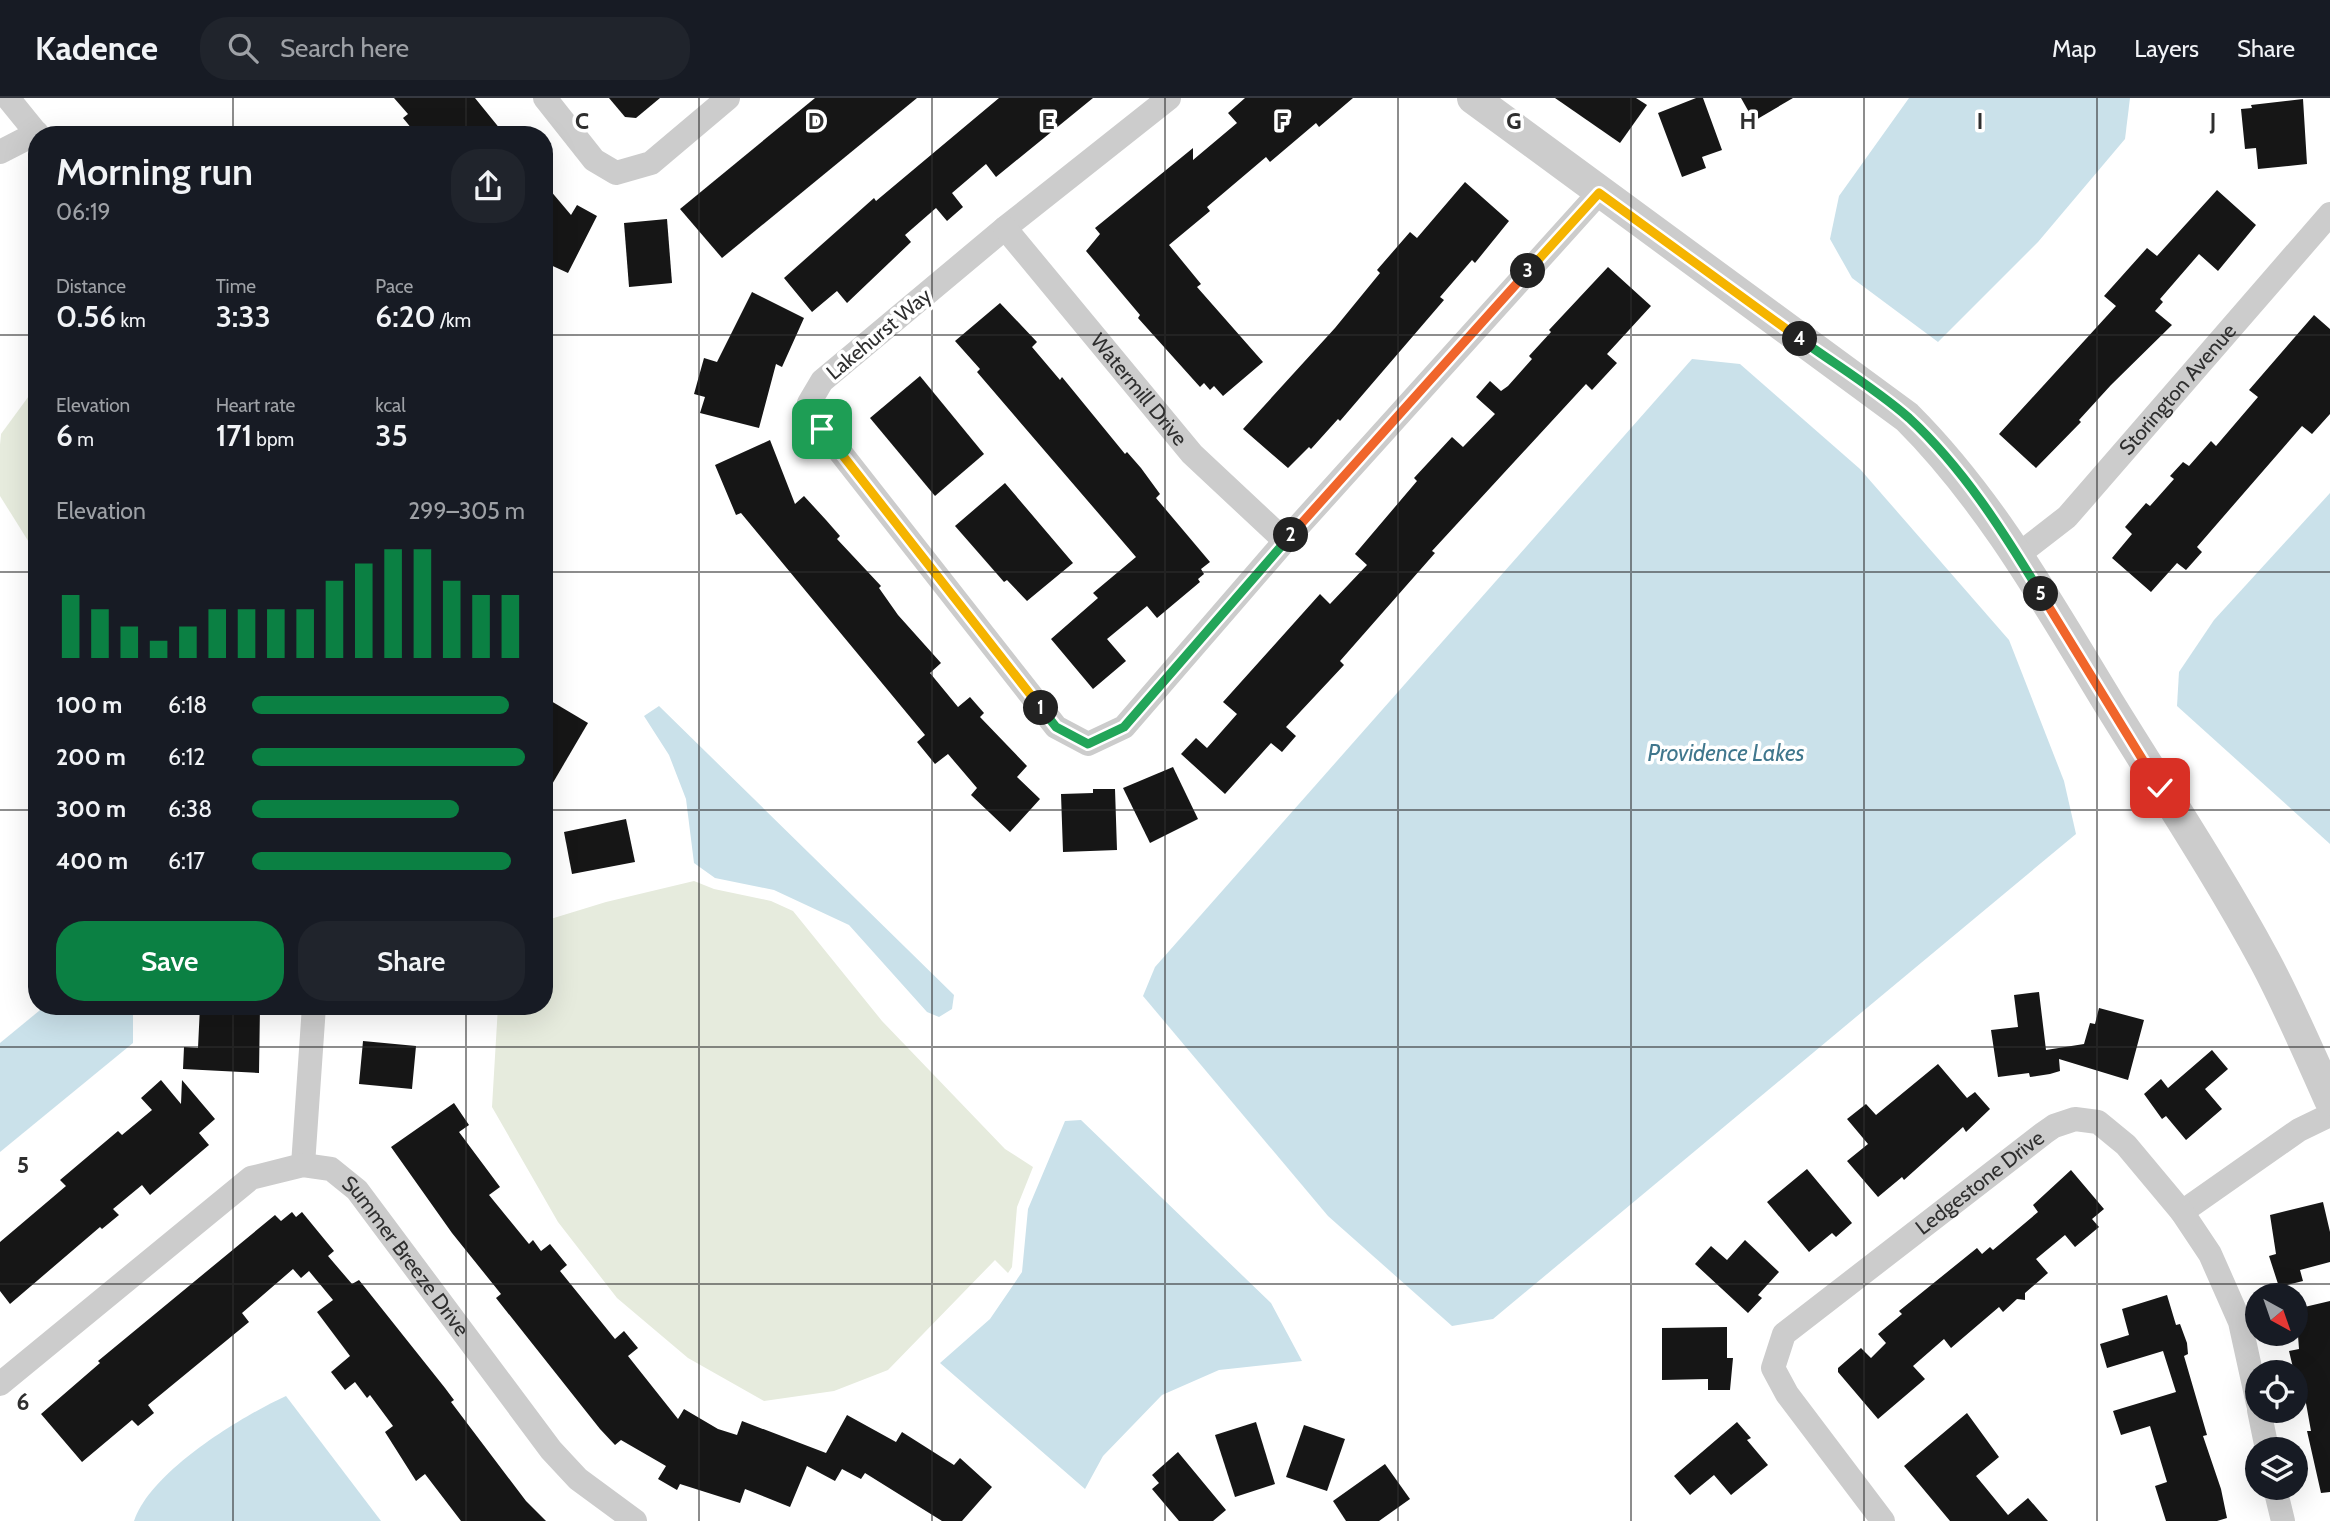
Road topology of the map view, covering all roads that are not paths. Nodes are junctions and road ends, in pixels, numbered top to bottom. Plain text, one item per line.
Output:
1 (8, 98) edge
2 (544, 98) edge
3 (728, 98) edge
4 (1169, 98) edge
5 (1473, 98) edge
6 (31, 126) edge
7 (28, 138) edge
8 (0, 152) edge
9 (1599, 193) junction
10 (2330, 214) edge
11 (1005, 228) junction
12 (1285, 541) junction
13 (2018, 555) junction
14 (313, 1015) edge
15 (2330, 1100) edge
16 (2330, 1115) edge
17 (303, 1165) junction
18 (2182, 1212) junction
19 (2248, 1360) edge
20 (0, 1384) edge
21 (2278, 1500) edge
22 (635, 1521) edge
23 (1883, 1521) edge
24 (2283, 1521) edge

1 - 6 street
2 - 3 street
4 - 11 street, Lakehurst Way
5 - 9 street
7 - 8 street
9 - 12 street, Lakehurst Way
9 - 13 street
10 - 13 street, Storington Avenue
11 - 12 street, Watermill Drive
11 - 12 street, Lakehurst Way
13 - 15 street
14 - 17 street
16 - 18 street
17 - 20 street, Summer Breeze Drive
17 - 22 street, Summer Breeze Drive
18 - 19 street, Ledgestone Drive
18 - 23 street, Ledgestone Drive
21 - 24 street

